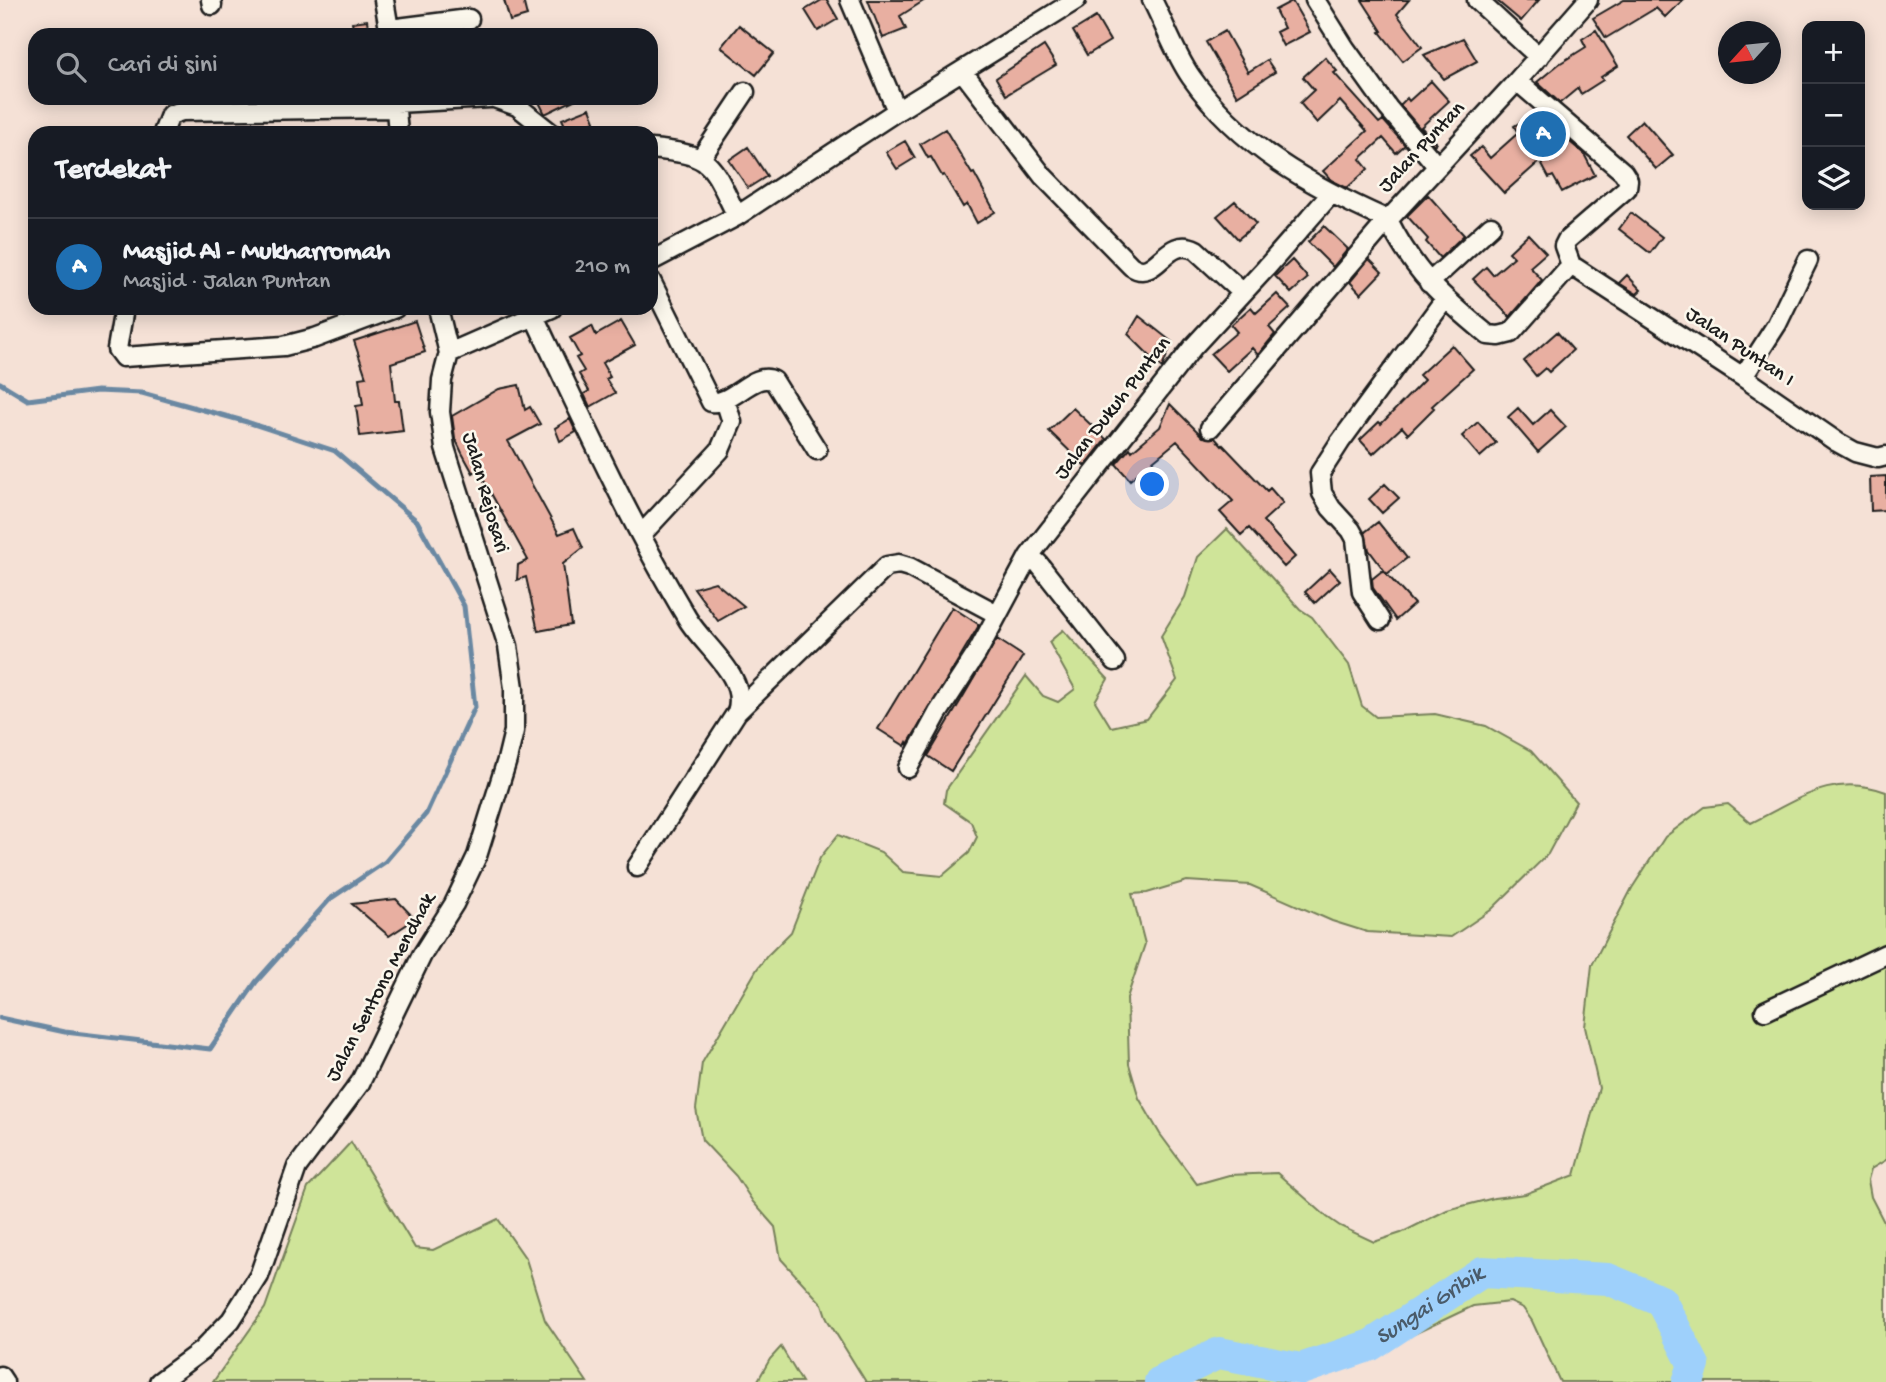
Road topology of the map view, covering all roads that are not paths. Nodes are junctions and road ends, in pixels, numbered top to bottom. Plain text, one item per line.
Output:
1 (384, 0) edge
2 (850, 0) edge
3 (1076, 0) edge
4 (1152, 0) edge
5 (1315, 0) edge
6 (1477, 0) edge
7 (1588, 0) edge
8 (469, 19) dead end
9 (389, 28) edge
10 (414, 28) edge
11 (1539, 57) junction
12 (963, 72) junction
13 (1517, 81) junction
14 (745, 92) dead end
15 (342, 105) edge
16 (396, 105) edge
17 (513, 105) edge
18 (897, 111) junction
19 (166, 126) edge
20 (398, 126) edge
21 (542, 126) edge
22 (658, 150) edge
23 (701, 158) junction
24 (1437, 166) junction
25 (1330, 195) junction
26 (737, 216) junction
27 (1388, 220) junction
28 (1492, 226) dead end
29 (658, 257) edge
30 (1808, 261) dead end
31 (1571, 265) junction
32 (1429, 284) junction
33 (1243, 293) junction
34 (658, 295) edge
35 (1445, 299) junction
36 (123, 315) edge
37 (376, 315) edge
38 (440, 315) edge
39 (534, 316) joint
40 (449, 353) junction
41 (1743, 377) junction
42 (725, 400) junction
43 (1210, 428) dead end
44 (817, 450) dead end
45 (1886, 456) edge
46 (641, 535) junction
47 (1029, 556) junction
48 (997, 614) junction
49 (1380, 620) dead end
50 (508, 646) joint
51 (1115, 661) dead end
52 (737, 712) junction
53 (908, 768) dead end
54 (637, 867) dead end
55 (1886, 954) edge
56 (1765, 1011) dead end
57 (0, 1376) edge
58 (4, 1382) edge
59 (159, 1382) edge

1 - 9 street
2 - 18 street
3 - 12 street
4 - 25 street
5 - 24 street
6 - 11 street
7 - 11 street, Jalan Puntan
8 - 10 street
11 - 13 street, Jalan Puntan
12 - 18 street
12 - 33 street
13 - 24 street, Jalan Puntan
13 - 31 street
14 - 23 street
15 - 19 street
16 - 20 street
17 - 21 street
18 - 26 street
22 - 23 street
23 - 26 street
24 - 27 street, Jalan Puntan
25 - 27 street
25 - 33 street, Jalan Dukuh Puntan
26 - 29 street
27 - 32 street, Jalan Puntan
27 - 43 street
28 - 32 street
30 - 41 street
31 - 35 street, Jalan Puntan
31 - 41 street, Jalan Puntan I
32 - 35 street, Jalan Puntan
33 - 47 street, Jalan Dukuh Puntan
34 - 42 street
35 - 49 street
36 - 37 street
38 - 40 street, Jalan Rejosari
39 - 40 street
39 - 46 street
40 - 50 street, Jalan Rejosari
41 - 45 street, Jalan Puntan I
42 - 44 street
42 - 46 street
46 - 52 street
47 - 48 street, Jalan Dukuh Puntan
47 - 51 street
48 - 52 street
48 - 53 street, Jalan Dukuh Puntan
50 - 59 street, Jalan Sentono Mendhak
52 - 54 street
55 - 56 street
57 - 58 street

